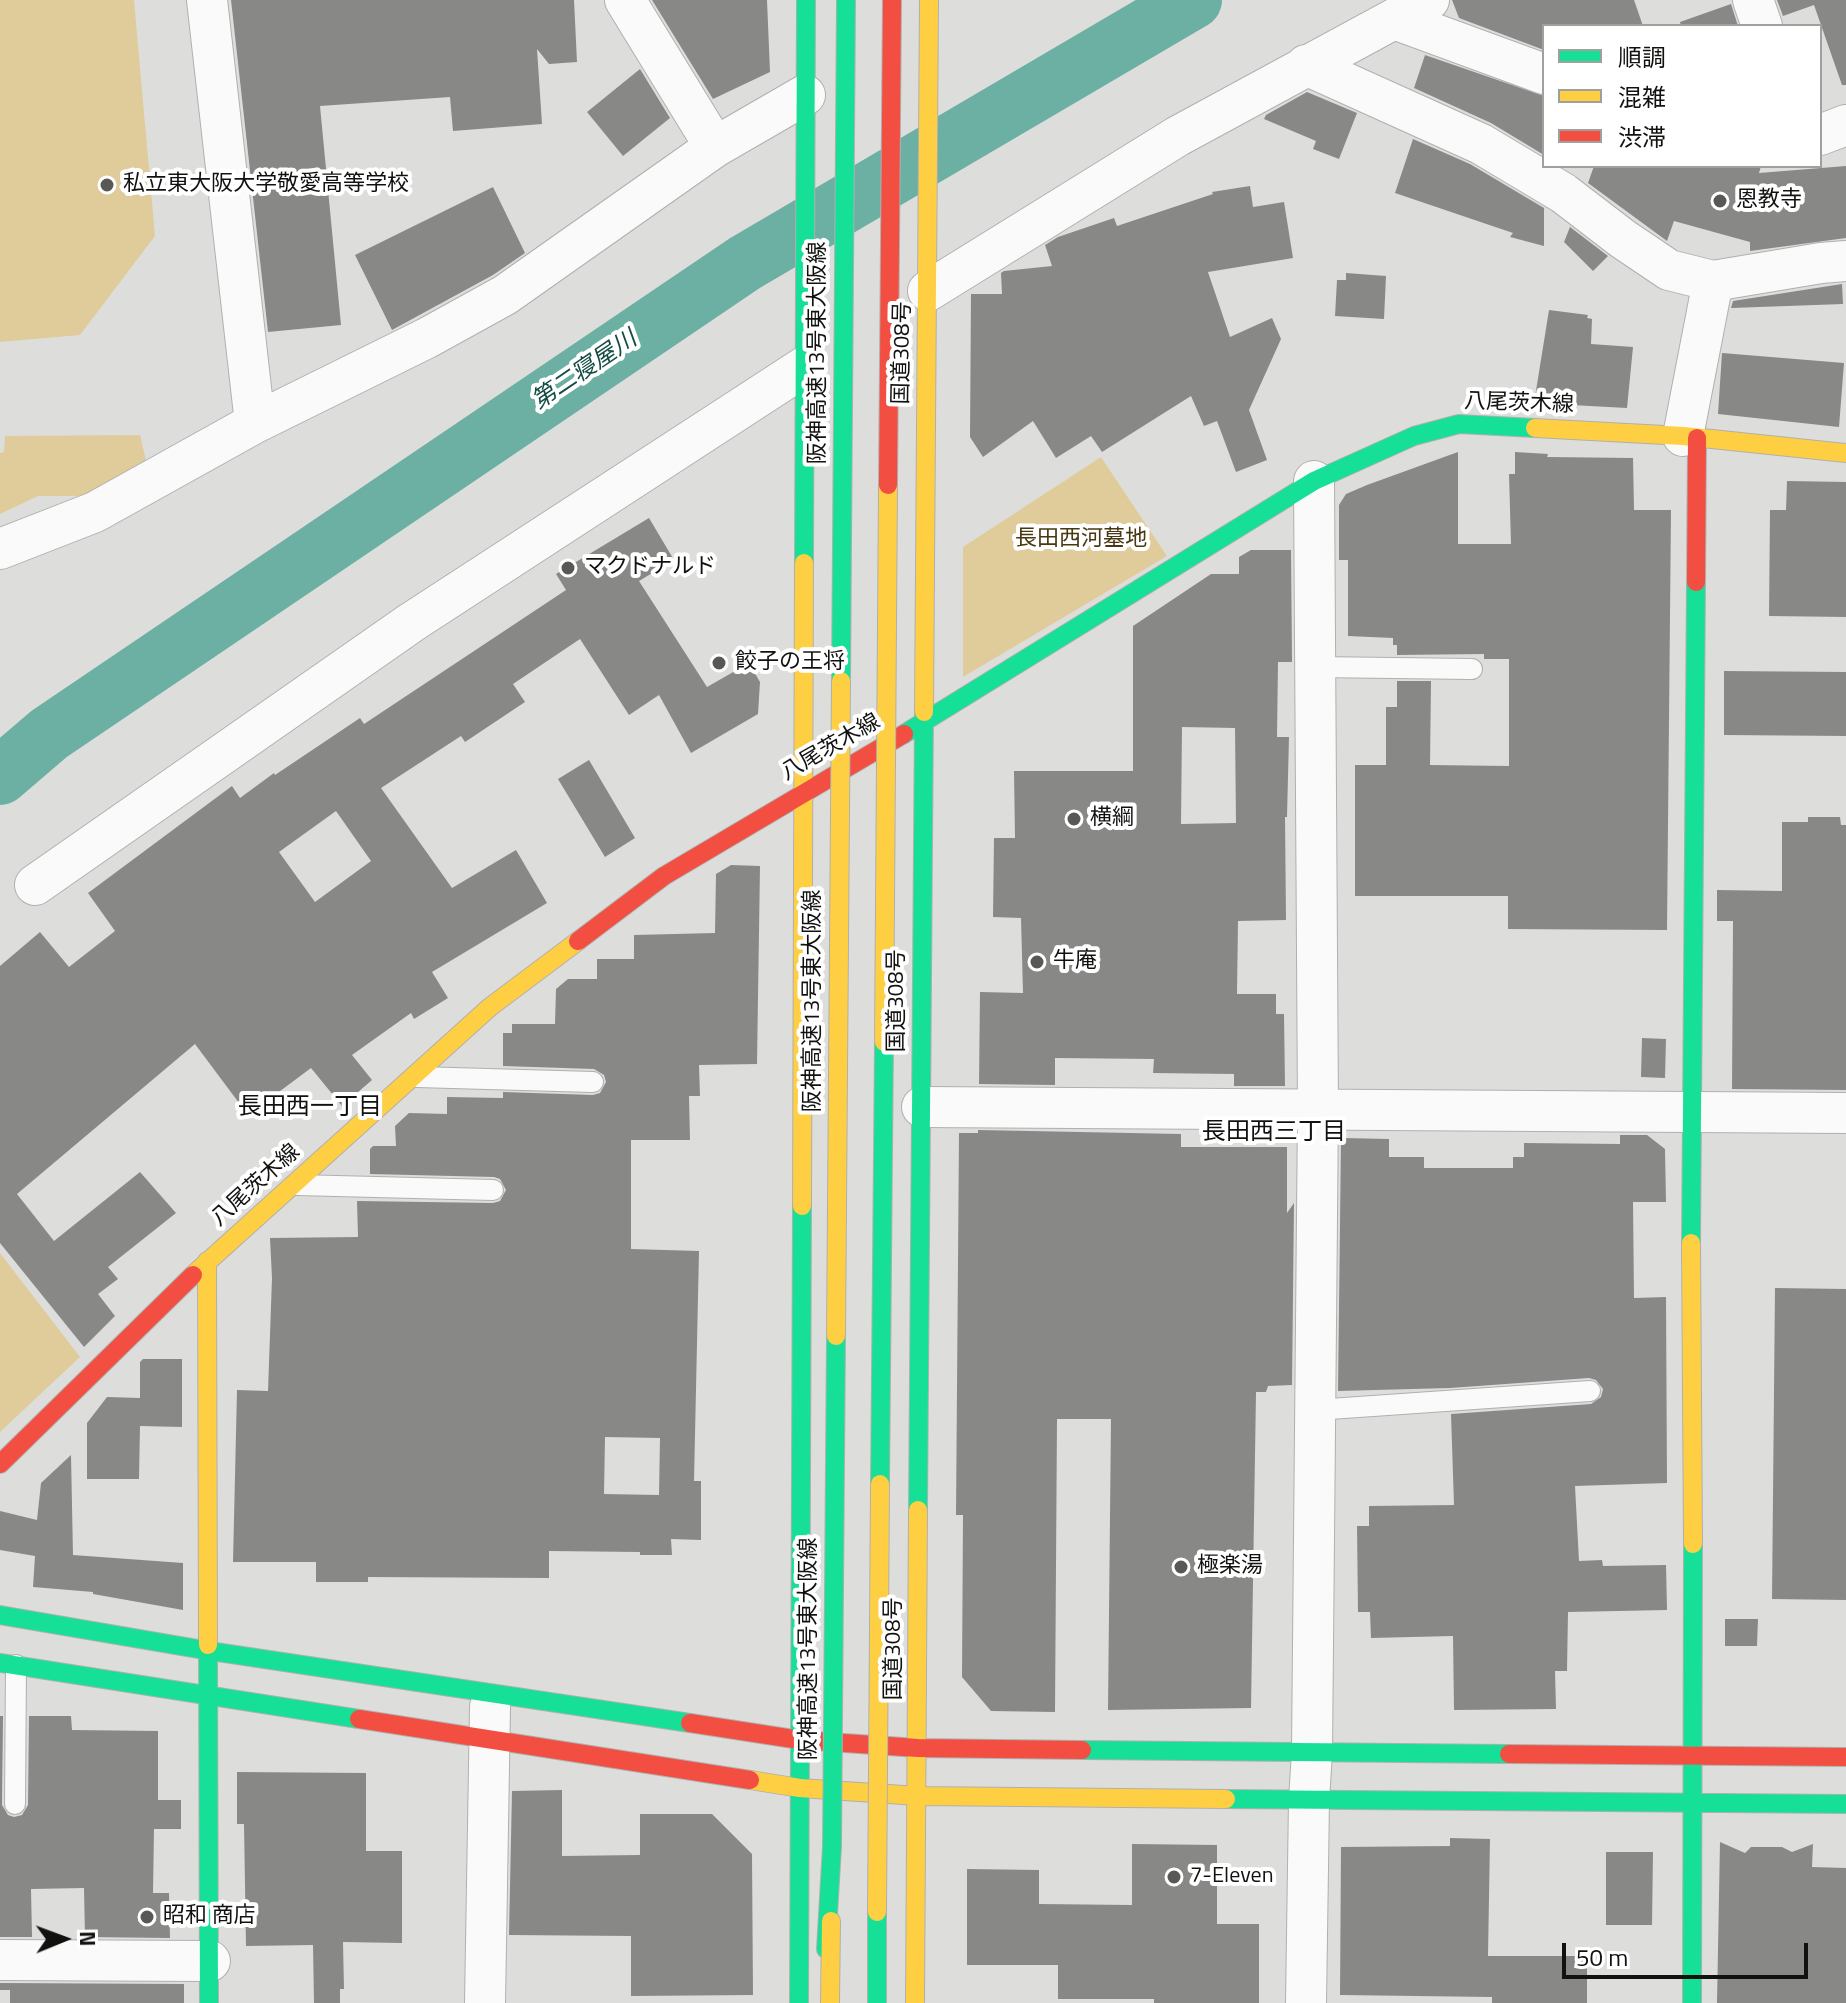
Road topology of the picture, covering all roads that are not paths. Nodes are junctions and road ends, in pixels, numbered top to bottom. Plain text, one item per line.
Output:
1 (207, 0) edge
2 (625, 0) edge
3 (806, 0) edge
4 (846, 0) edge
5 (892, 0) edge
6 (929, 0) edge
7 (1429, 0) edge
8 (1753, 0) edge
9 (1394, 19) junction
10 (1761, 24) edge
11 (1306, 65) junction
12 (1542, 73) edge
13 (805, 111) junction
14 (1846, 125) edge
15 (1822, 134) edge
16 (715, 147) junction
17 (1846, 261) edge
18 (928, 274) junction
19 (1713, 281) junction
20 (804, 350) junction
21 (255, 423) junction
22 (1690, 437) junction
23 (1846, 453) edge
24 (1314, 481) junction
25 (0, 549) edge
26 (1315, 667) junction
27 (1472, 669) dead end
28 (924, 722) junction
29 (803, 792) junction
30 (35, 885) dead end
31 (412, 1077) junction
32 (593, 1082) dead end
33 (922, 1107) junction
34 (1318, 1109) junction
35 (1690, 1113) junction
36 (1846, 1113) edge
37 (292, 1185) junction
38 (493, 1190) dead end
39 (207, 1261) junction
40 (1590, 1391) dead end
41 (1315, 1410) junction
42 (0, 1464) edge
43 (0, 1615) edge
44 (210, 1651) junction
45 (8, 1664) edge
46 (490, 1694) junction
47 (210, 1695) junction
48 (489, 1738) junction
49 (800, 1740) junction
50 (918, 1748) junction
51 (1312, 1752) junction
52 (1694, 1755) junction
53 (1846, 1757) edge
54 (800, 1788) junction
55 (918, 1796) junction
56 (1309, 1800) junction
57 (1693, 1803) junction
58 (15, 1804) dead end
59 (1846, 1804) edge
60 (832, 1846) junction
61 (0, 1960) edge
62 (210, 1961) junction
63 (209, 2003) edge
64 (485, 2003) edge
65 (799, 2003) edge
66 (819, 2003) edge
67 (830, 2003) edge
68 (877, 2003) edge
69 (915, 2003) edge
70 (1306, 2003) edge
71 (1692, 2003) edge

1 - 21 street
2 - 16 street
3 - 13 main road
4 - 60 main road, 阪神高速13号東大阪線, bridge
5 - 68 main road, bridge
6 - 18 main road, 国道308号
7 - 9 street
8 - 10 street
9 - 11 street
9 - 12 street
11 - 18 street
11 - 19 street
13 - 16 street
13 - 20 main road
14 - 15 street
16 - 21 street
17 - 19 street
18 - 28 main road, 国道308号
19 - 22 street
20 - 29 main road
20 - 30 street
21 - 25 street
22 - 23 main road, 八尾茨木線
22 - 24 main road, 八尾茨木線
22 - 35 main road
24 - 26 street
24 - 28 main road, 八尾茨木線
26 - 27 lane
26 - 34 street
28 - 29 main road, 八尾茨木線
28 - 33 main road, 国道308号
29 - 31 main road, 八尾茨木線
29 - 49 main road
31 - 32 lane
31 - 37 main road, 八尾茨木線
33 - 34 street
33 - 50 main road, 国道308号
34 - 35 street
34 - 41 street
35 - 36 street
35 - 52 main road
37 - 38 lane
37 - 39 main road, 八尾茨木線
39 - 42 main road, 八尾茨木線
39 - 44 main road
40 - 41 lane
41 - 51 street
43 - 44 main road
44 - 46 main road
44 - 47 main road
45 - 47 main road
45 - 58 lane
46 - 48 street
46 - 49 main road
47 - 48 main road
47 - 62 main road
48 - 54 main road
48 - 64 street
49 - 50 main road
49 - 54 main road
50 - 51 main road
50 - 55 main road, 国道308号
51 - 52 main road
51 - 56 street
52 - 53 main road
52 - 57 main road
54 - 55 main road
54 - 65 main road
55 - 56 main road
55 - 69 main road, 国道308号
56 - 57 main road
56 - 70 street
57 - 59 main road
57 - 71 main road
60 - 66 main road
60 - 67 main road, 阪神高速13号東大阪線
61 - 62 street
62 - 63 main road

